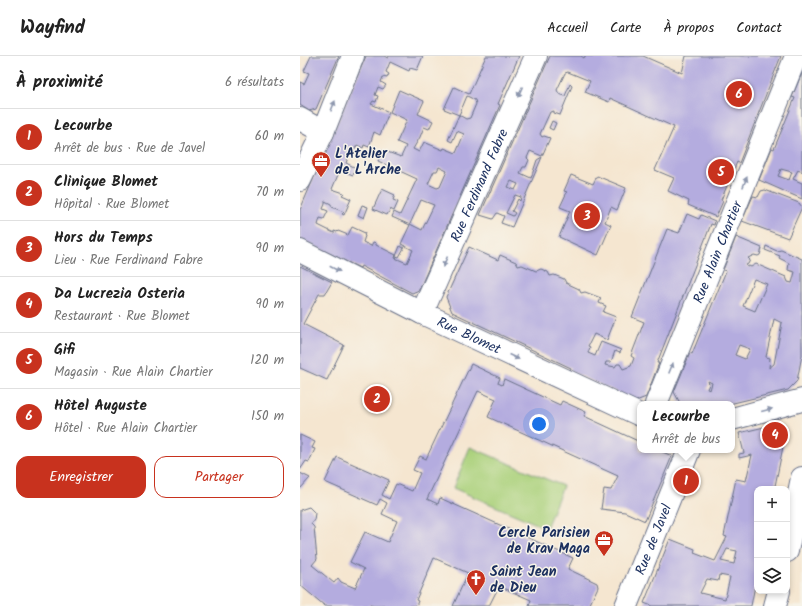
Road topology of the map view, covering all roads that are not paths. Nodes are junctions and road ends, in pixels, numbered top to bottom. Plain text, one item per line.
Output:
1 (353, 56) edge
2 (536, 56) edge
3 (796, 56) edge
4 (300, 119) edge
5 (323, 132) junction
6 (300, 180) edge
7 (300, 251) edge
8 (422, 313) junction
9 (802, 400) edge
10 (657, 401) edge
11 (637, 414) edge
12 (735, 418) edge
13 (688, 453) edge
14 (802, 478) edge
15 (797, 530) edge
16 (790, 545) edge
17 (778, 594) edge
18 (626, 606) edge
19 (775, 606) edge

5 -> 1 street
2 -> 8 street, Rue Ferdinand Fabre
10 -> 3 street, Rue Alain Chartier
4 - 5 street
5 - 6 street
7 -> 8 street, Rue Blomet
8 -> 11 street, Rue Blomet
12 -> 9 street
13 - 18 street, Rue de Javel
14 - 15 street
15 - 16 street
17 - 19 street

